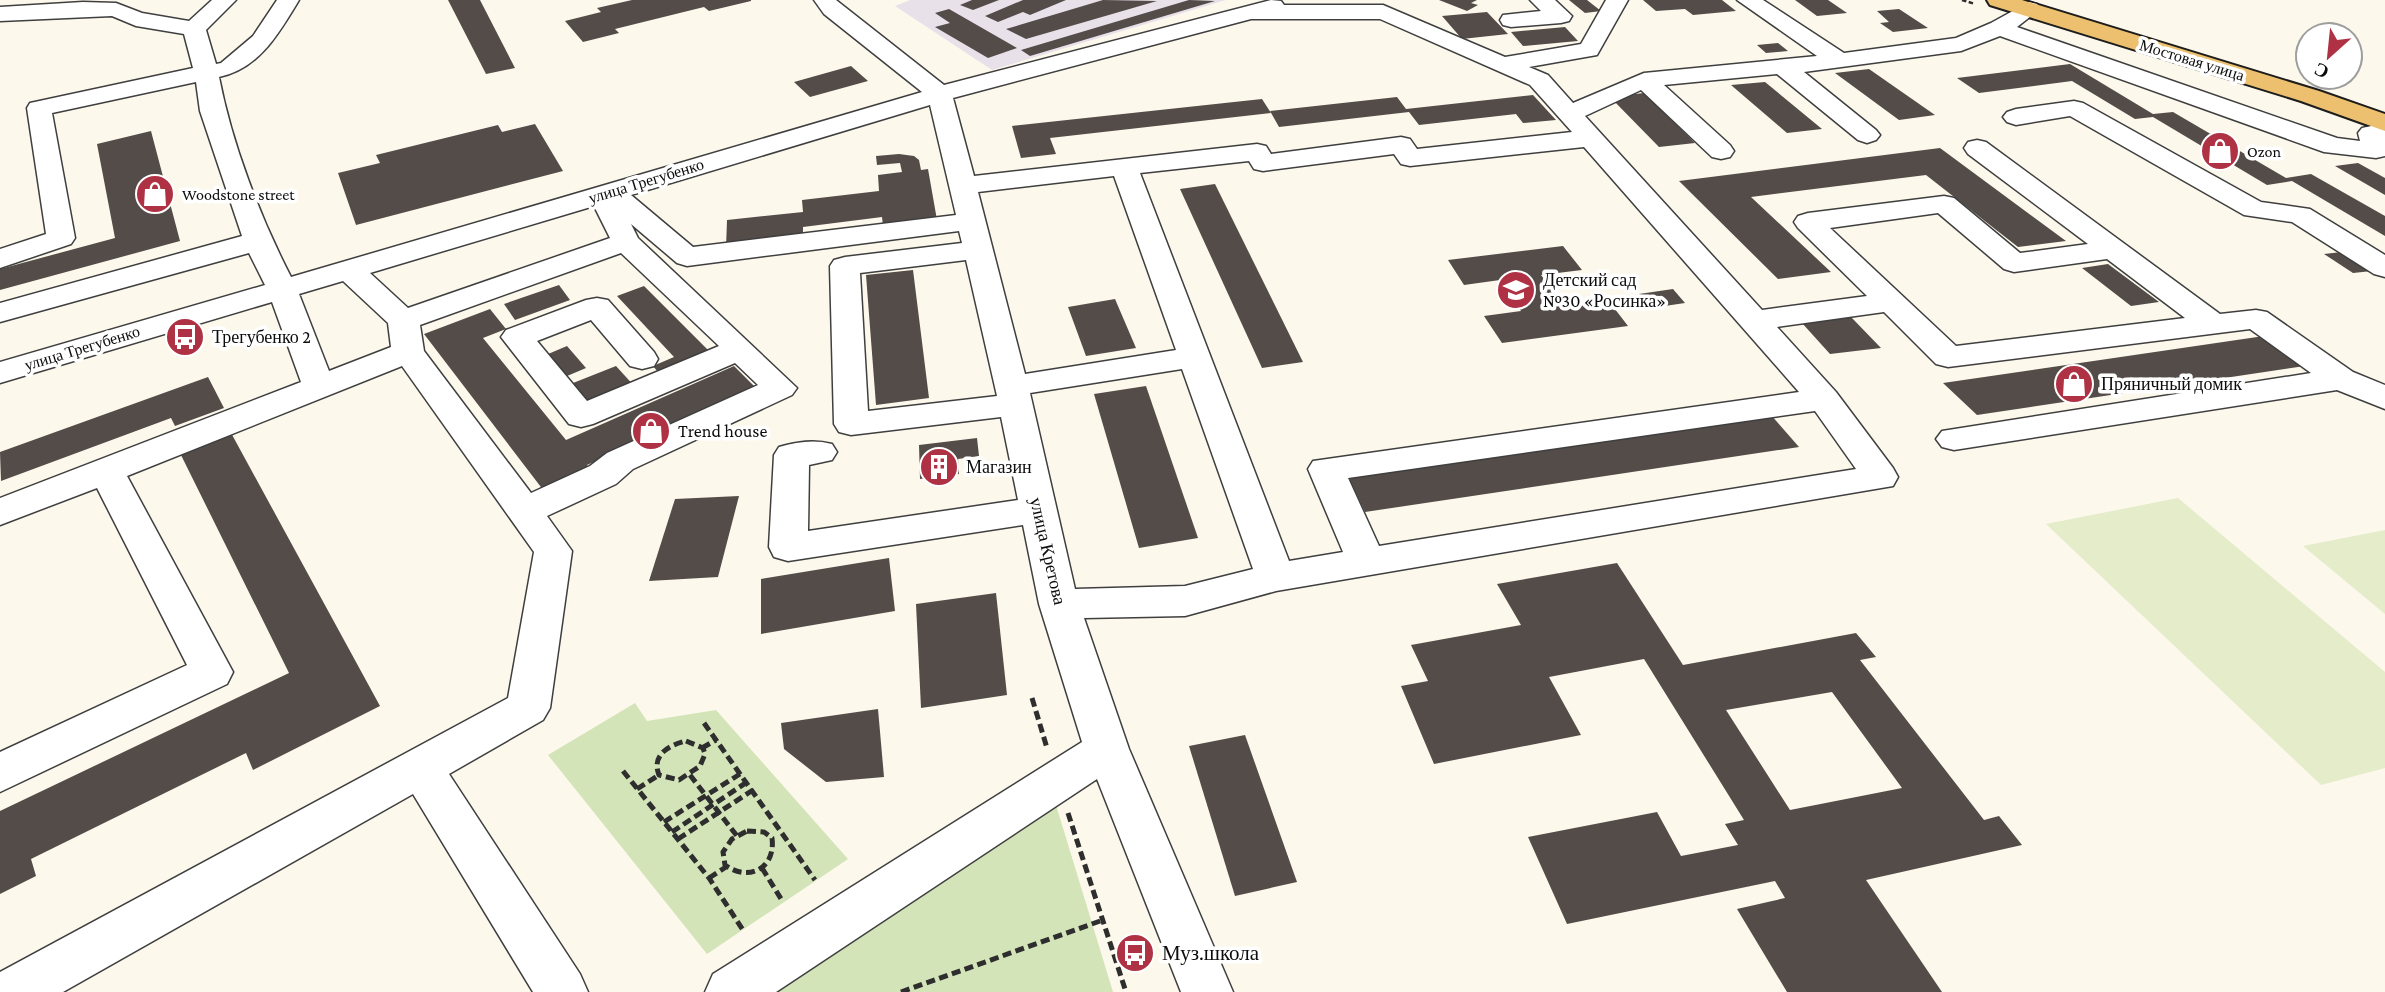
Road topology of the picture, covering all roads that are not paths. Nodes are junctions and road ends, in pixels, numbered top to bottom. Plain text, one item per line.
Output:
1 (225, 0) edge
2 (288, 0) edge
3 (856, 0) edge
4 (1295, 0) edge
5 (1541, 0) edge
6 (1617, 0) edge
7 (1748, 0) edge
8 (1998, 0) edge
9 (829, 4) edge
10 (2029, 9) junction
11 (1251, 12) junction
12 (0, 14) edge
13 (1511, 20) dead end
14 (1999, 28) junction
15 (194, 29) junction
16 (1840, 61) junction
17 (1503, 64) junction
18 (1783, 67) junction
19 (206, 71) junction
20 (1643, 80) junction
21 (940, 94) junction
22 (1569, 114) junction
23 (2016, 117) dead end
24 (2385, 122) edge
25 (2385, 131) edge
26 (1867, 135) dead end
27 (1591, 138) junction
28 (1977, 148) dead end
29 (1721, 151) dead end
30 (1124, 167) junction
31 (963, 184) junction
32 (606, 193) junction
33 (976, 236) junction
34 (258, 241) junction
35 (626, 242) junction
36 (2111, 250) junction
37 (0, 258) edge
38 (2385, 268) edge
39 (348, 269) junction
40 (282, 289) junction
41 (1891, 302) junction
42 (0, 313) edge
43 (1754, 321) junction
44 (2213, 324) junction
45 (406, 336) junction
46 (740, 349) junction
47 (1194, 357) junction
48 (642, 359) dead end
49 (0, 373) edge
50 (2341, 379) junction
51 (320, 387) junction
52 (1014, 395) junction
53 (1824, 398) junction
54 (2385, 398) edge
55 (1954, 439) dead end
56 (819, 452) dead end
57 (106, 470) junction
58 (1038, 510) junction
59 (0, 512) edge
60 (523, 512) junction
61 (1366, 561) junction
62 (1276, 576) junction
63 (1059, 604) junction
64 (1107, 749) junction
65 (420, 768) junction
66 (0, 773) edge
67 (14, 992) edge
68 (562, 992) edge
69 (732, 992) edge
70 (1207, 992) edge

1 - 15 street
2 - 19 street
3 - 9 street
4 - 11 street, улица Трегубенко
5 - 13 street
6 - 17 street
7 - 16 street
8 - 10 main road, Мостовая улица
9 - 21 street
10 - 14 street
10 - 24 main road, Мостовая улица
11 - 17 street
11 - 21 street, улица Трегубенко
12 - 15 street
14 - 16 street
14 - 25 street
15 - 19 street
16 - 18 street
17 - 22 street
18 - 20 street
18 - 26 street
19 - 34 street
19 - 37 street
20 - 22 street
20 - 29 street
21 - 31 street, улица Кретова
21 - 32 street, улица Трегубенко
22 - 27 street
23 - 38 street
27 - 30 street
27 - 43 street
28 - 36 street
30 - 31 street
30 - 47 street
31 - 33 street, улица Кретова
32 - 33 street
32 - 35 street
32 - 39 street, улица Трегубенко
33 - 52 street, улица Кретова
33 - 52 street
34 - 40 street
34 - 42 street
35 - 45 street
35 - 46 street
36 - 41 street
36 - 44 street
39 - 40 street, улица Трегубенко
39 - 45 street
40 - 49 street, улица Трегубенко
40 - 51 street
41 - 43 street
41 - 44 street
43 - 53 street
44 - 50 street
45 - 51 street
45 - 60 street
46 - 48 street
46 - 60 street
47 - 52 street
47 - 62 street
50 - 54 street
50 - 55 street
51 - 57 street
52 - 58 street, улица Кретова
53 - 61 street
53 - 61 street
56 - 58 street
57 - 59 street
57 - 66 street
58 - 63 street, улица Кретова
60 - 65 street
61 - 62 street
62 - 63 street
63 - 64 street, улица Кретова
64 - 69 street
64 - 70 street, улица Кретова
65 - 67 street
65 - 68 street

